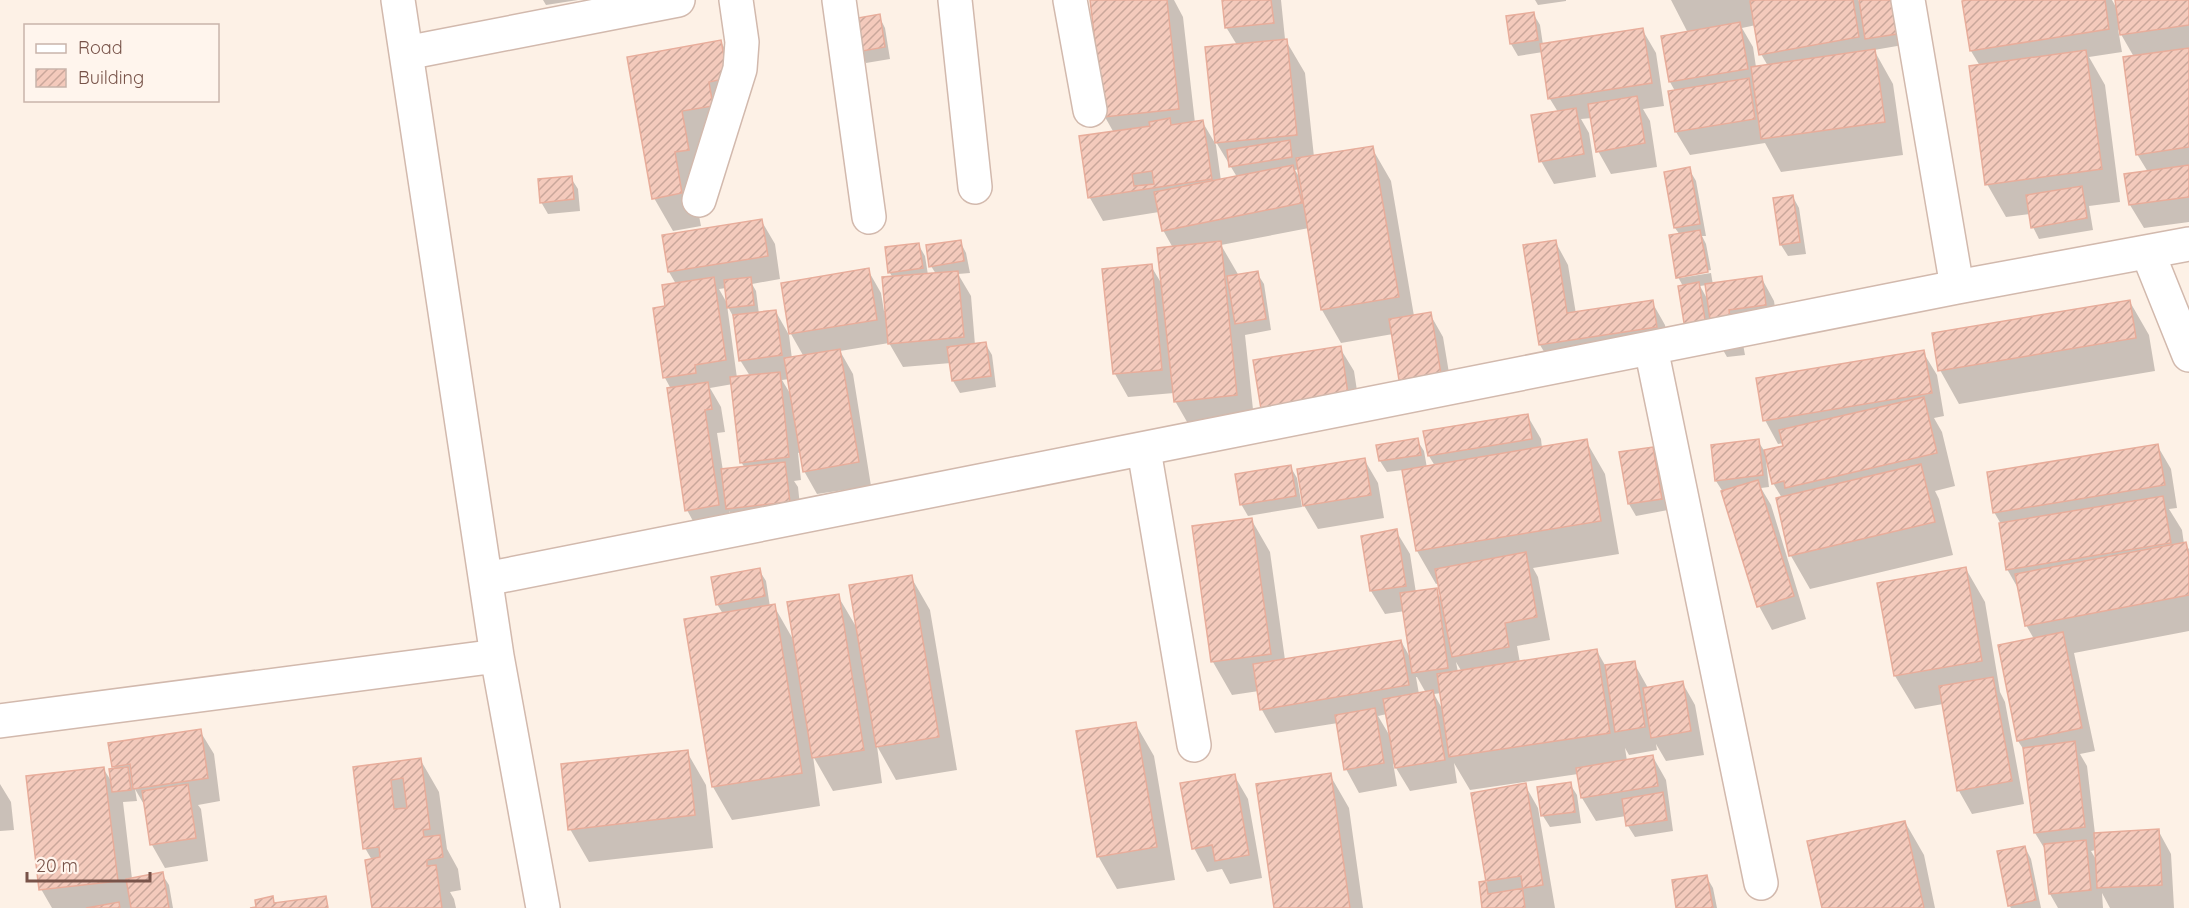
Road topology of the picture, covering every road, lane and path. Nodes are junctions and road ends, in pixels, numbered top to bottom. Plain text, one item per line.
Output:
1 (398, 0) edge
2 (678, 0) edge
3 (736, 0) edge
4 (839, 0) edge
5 (955, 0) edge
6 (1070, 0) edge
7 (1908, 0) edge
8 (614, 6) edge
9 (406, 53) junction
10 (1090, 110) dead end
11 (975, 187) dead end
12 (699, 200) dead end
13 (869, 218) dead end
14 (2189, 244) edge
15 (2148, 253) junction
16 (1957, 287) junction
17 (1651, 348) junction
18 (2189, 355) edge
19 (1144, 450) junction
20 (486, 579) junction
21 (497, 656) junction
22 (0, 722) edge
23 (1194, 745) dead end
24 (1761, 883) dead end
25 (543, 908) edge

1 - 9 street
2 - 8 street
3 - 12 street
4 - 13 street
5 - 11 street
6 - 10 street
7 - 16 street
8 - 9 street
9 - 20 street
14 - 15 street
15 - 16 street
15 - 18 street
16 - 17 street
17 - 19 street
17 - 24 street
19 - 20 street
19 - 23 street
20 - 21 street
21 - 22 street
21 - 25 street

